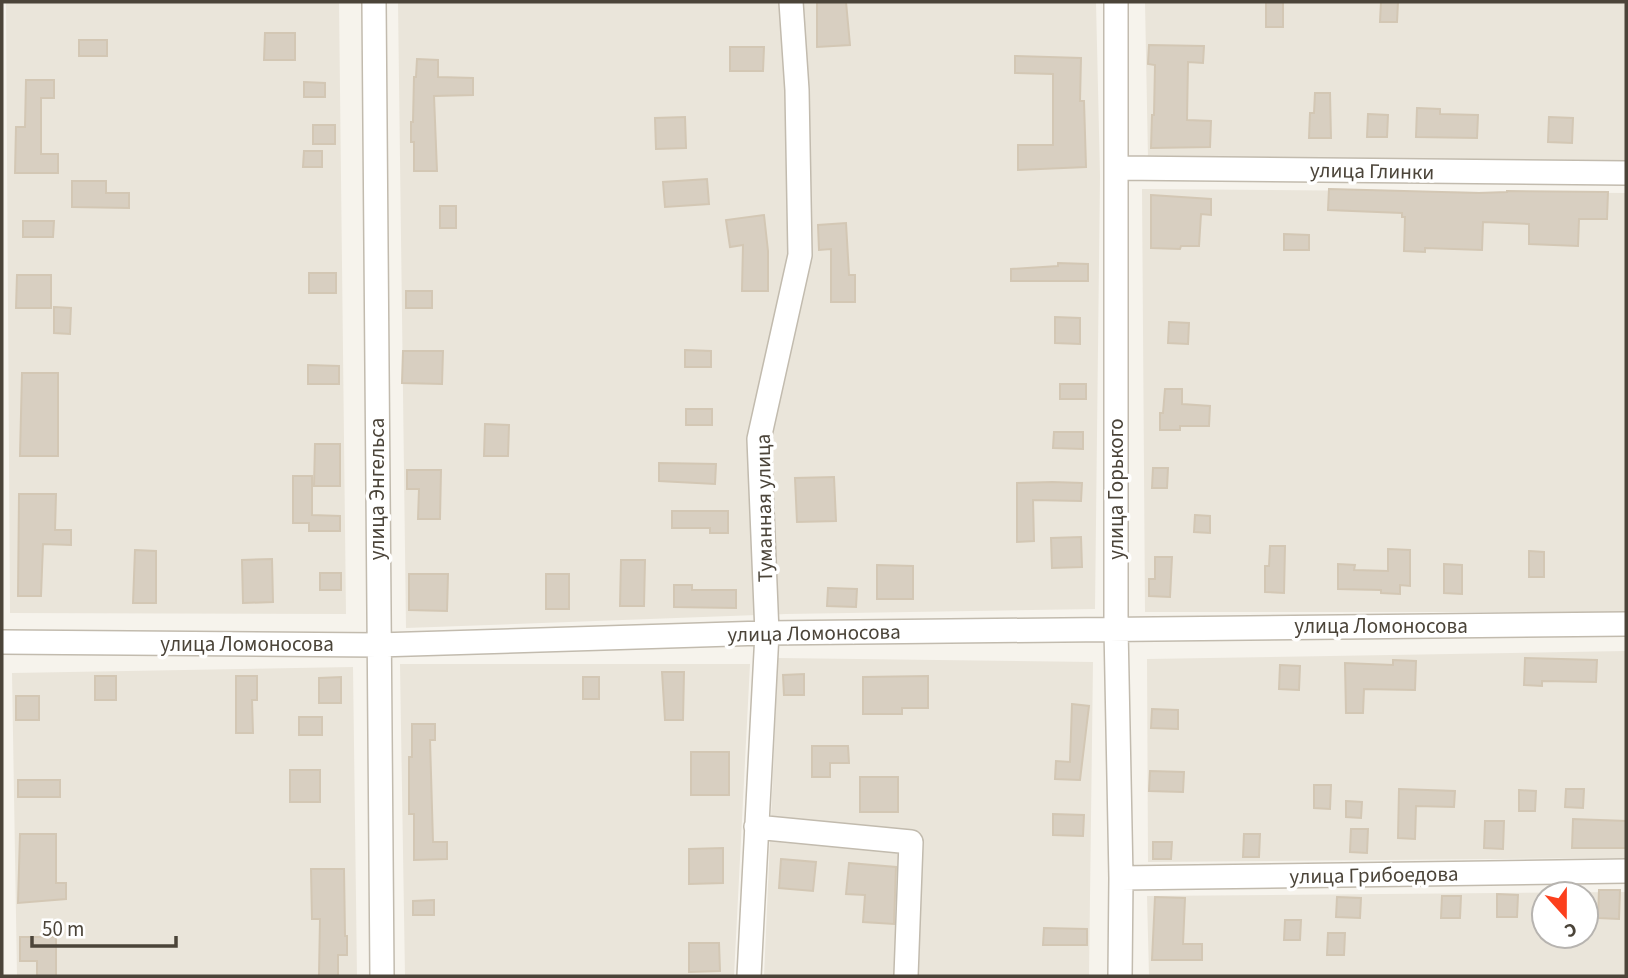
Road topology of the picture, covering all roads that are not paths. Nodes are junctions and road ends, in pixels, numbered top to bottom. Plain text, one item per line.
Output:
1 (374, 2) edge
2 (791, 2) edge
3 (1116, 2) edge
4 (1117, 168) junction
5 (1626, 173) edge
6 (1626, 624) edge
7 (1116, 628) junction
8 (768, 634) junction
9 (2, 642) edge
10 (378, 645) junction
11 (756, 827) junction
12 (1626, 871) edge
13 (1121, 878) junction
14 (382, 976) edge
15 (749, 976) edge
16 (906, 976) edge
17 (1120, 976) edge

1 - 10 street, улица Энгельса
2 - 8 street, Туманная улица
3 - 4 street, улица Горького
4 - 5 street, улица Глинки
4 - 7 street, улица Горького
6 - 7 street, улица Ломоносова
7 - 8 street, улица Ломоносова
7 - 13 street, улица Горького
8 - 10 street, улица Ломоносова
8 - 11 street, Туманная улица
9 - 10 street, улица Ломоносова
10 - 14 street, улица Энгельса
11 - 15 street, Туманная улица
11 - 16 street
12 - 13 street, улица Грибоедова
13 - 17 street, улица Горького

